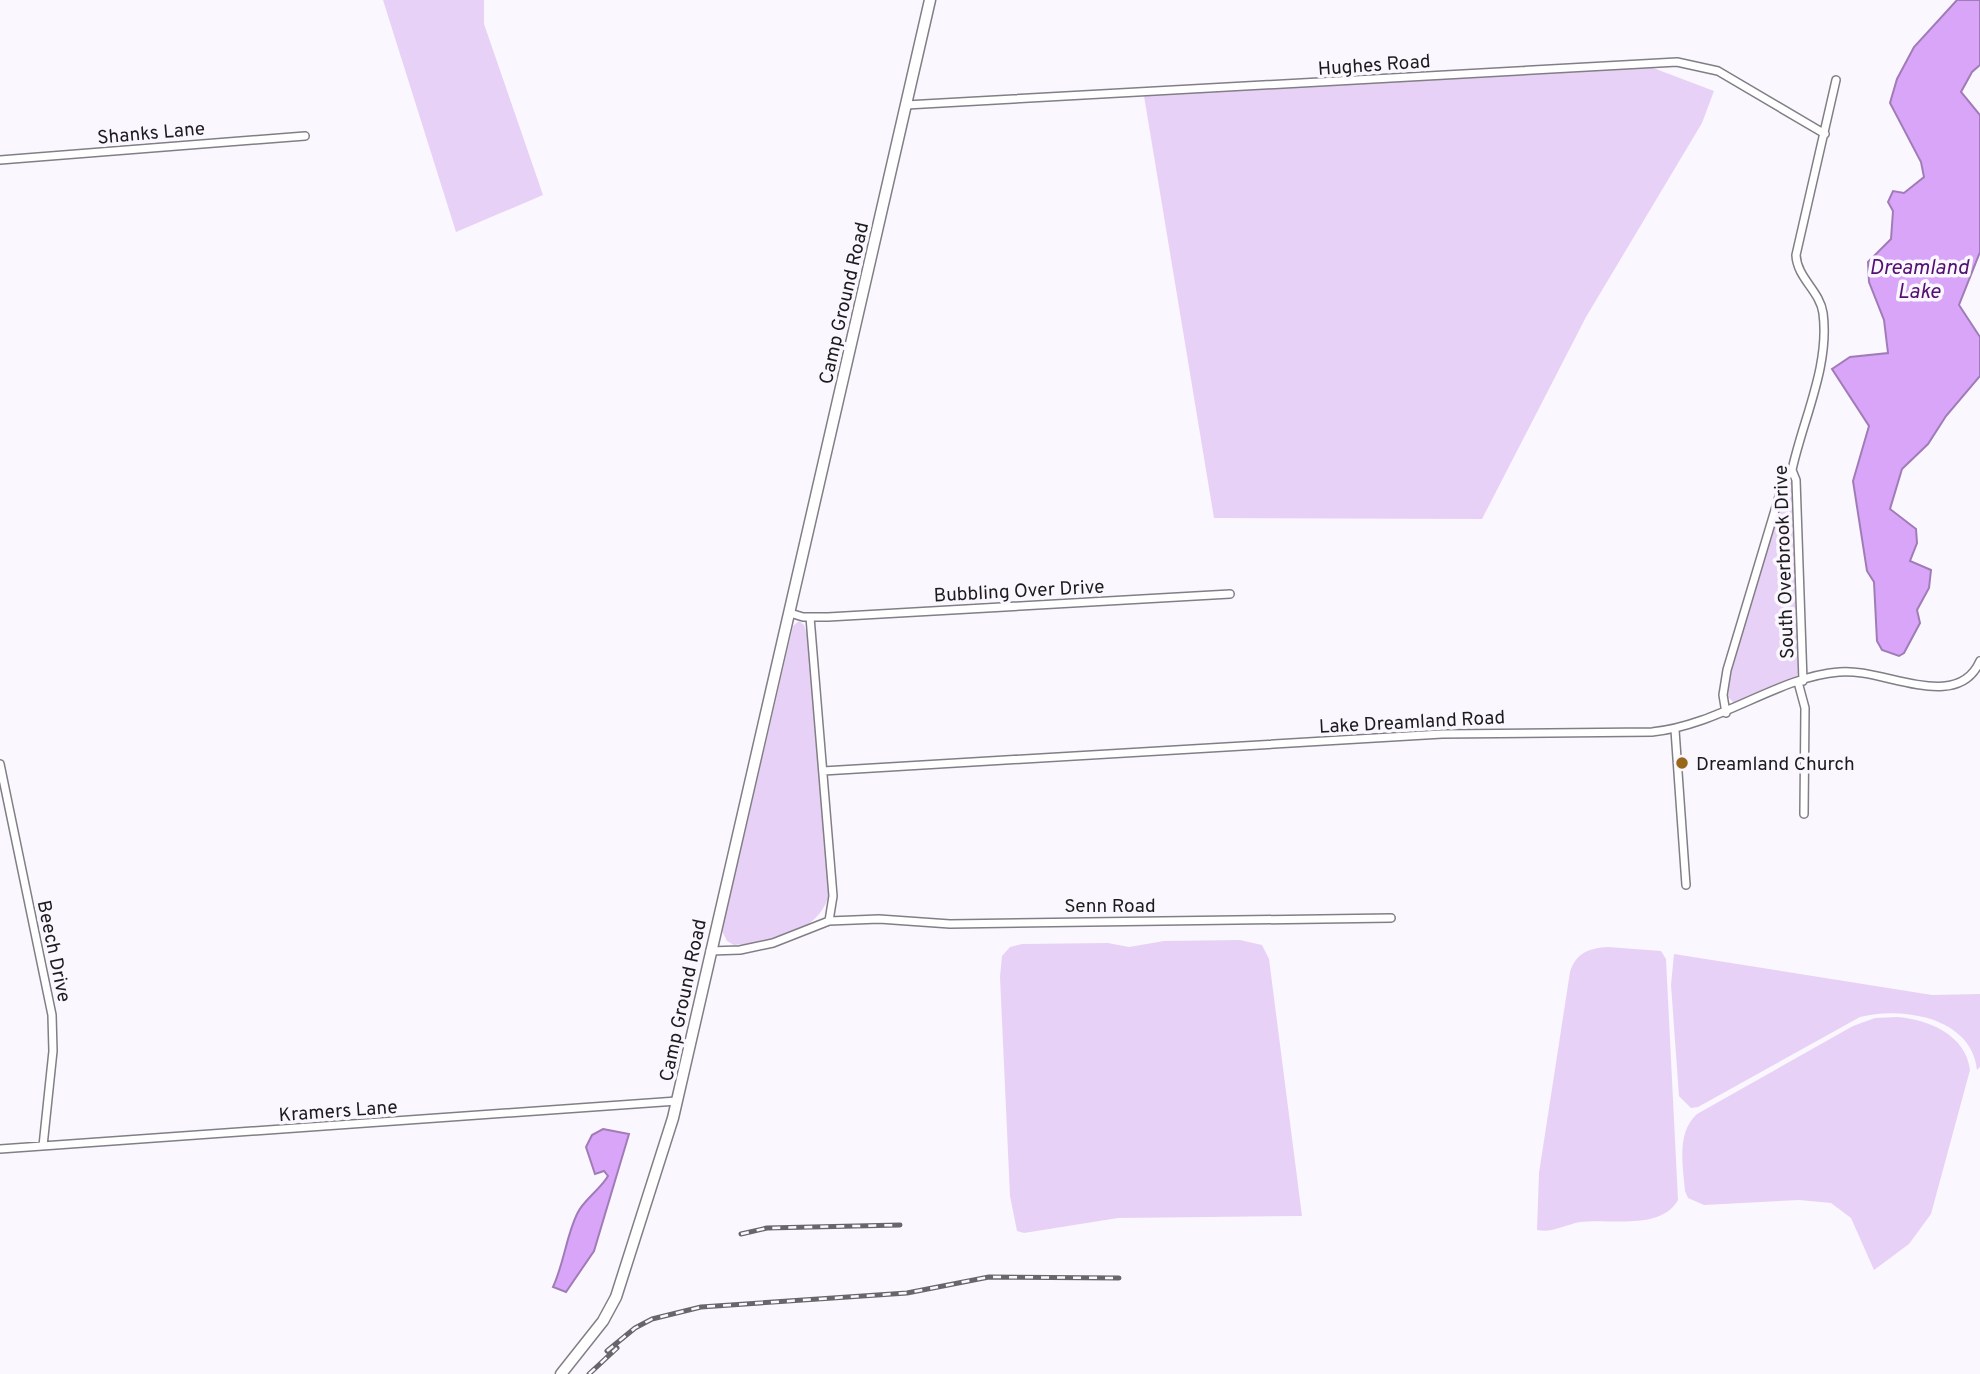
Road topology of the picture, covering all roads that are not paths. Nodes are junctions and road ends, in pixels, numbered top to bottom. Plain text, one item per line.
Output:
1 (930, 0) edge
2 (1836, 80) dead end
3 (906, 105) junction
4 (1825, 134) junction
5 (304, 136) dead end
6 (0, 160) edge
7 (1792, 470) junction
8 (1230, 594) dead end
9 (790, 613) junction
10 (810, 617) junction
11 (1980, 661) edge
12 (1801, 682) junction
13 (1726, 713) junction
14 (1675, 730) junction
15 (0, 764) edge
16 (823, 771) junction
17 (1804, 814) dead end
18 (1686, 885) dead end
19 (1391, 918) dead end
20 (829, 921) junction
21 (710, 951) junction
22 (677, 1101) junction
23 (43, 1146) junction
24 (0, 1149) edge
25 (561, 1374) edge

1 - 3 street, Camp Ground Road
2 - 4 street, South Overbrook Drive
3 - 4 street, Hughes Road
3 - 9 street, Camp Ground Road
4 - 7 street, South Overbrook Drive
5 - 6 street, Shanks Lane
7 - 12 street, South Overbrook Drive
7 - 13 street
8 - 10 street, Bubbling Over Drive
9 - 10 street
9 - 21 street, Camp Ground Road
10 - 16 street
11 - 12 street, Lake Dreamland Road
12 - 13 street, Lake Dreamland Road
12 - 17 street, South Overbrook Drive
13 - 14 street, Lake Dreamland Road
14 - 16 street, Lake Dreamland Road
14 - 18 street
15 - 23 street, Beech Drive
16 - 20 street
19 - 20 street, Senn Road
20 - 21 street, Senn Road
21 - 22 street, Camp Ground Road
22 - 23 street, Kramers Lane
22 - 25 street, Camp Ground Road
23 - 24 street, Kramers Lane

